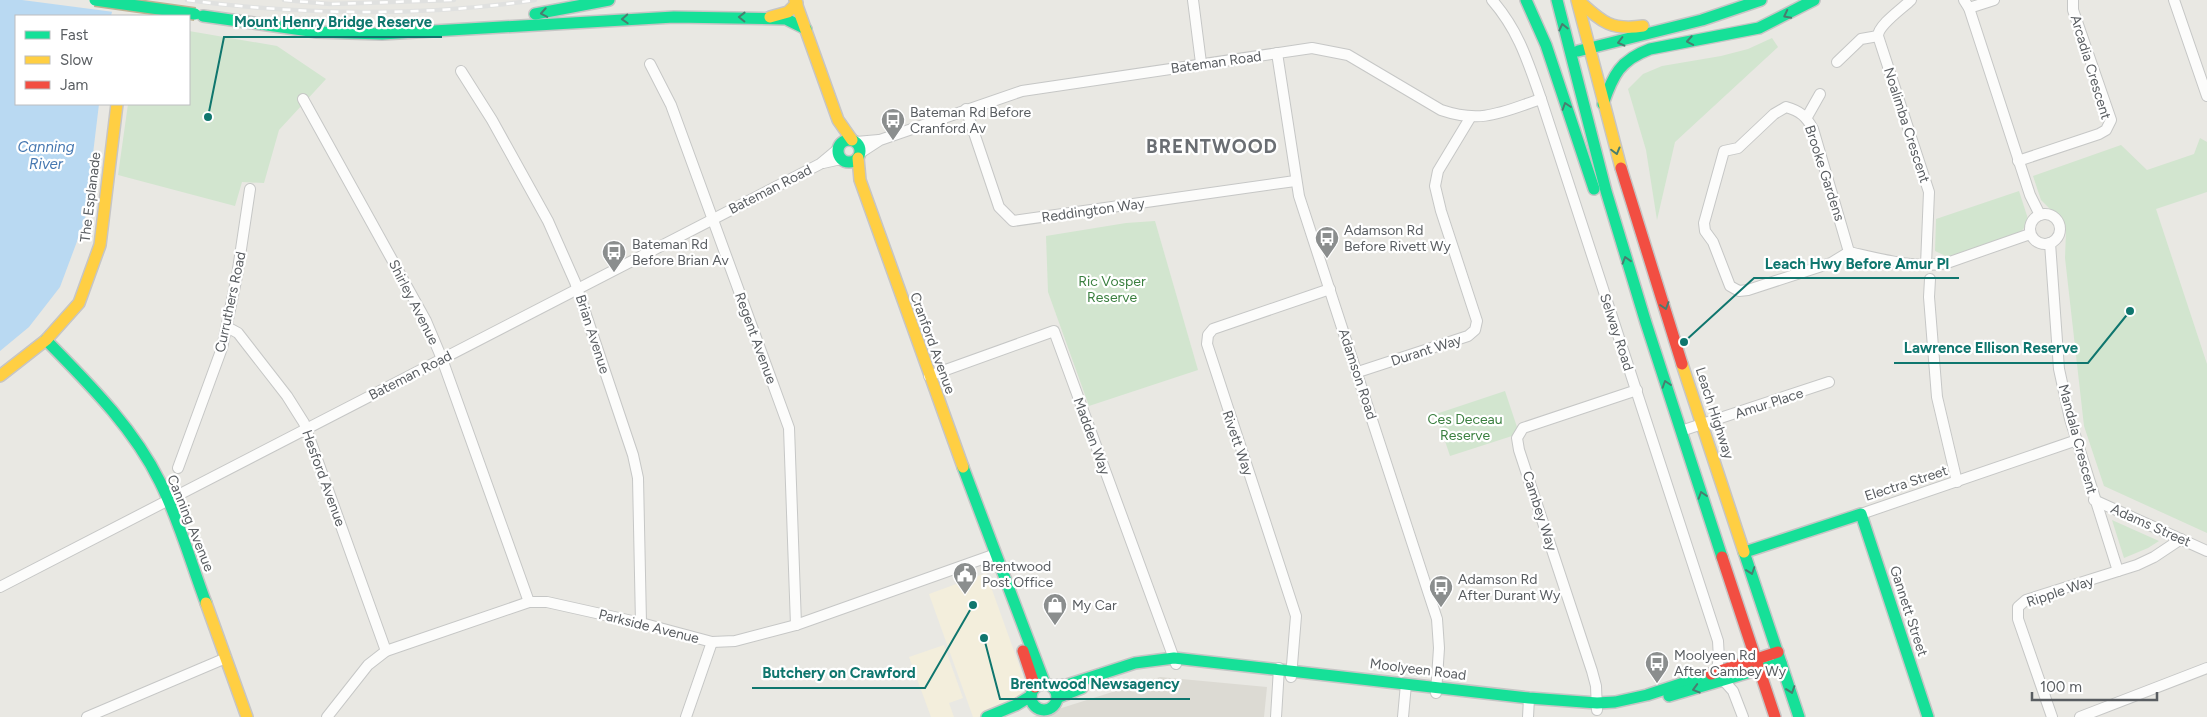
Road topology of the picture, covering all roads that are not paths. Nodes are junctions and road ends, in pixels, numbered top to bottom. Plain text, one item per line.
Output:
1 (95, 0) edge
2 (144, 0) edge
3 (609, 0) edge
4 (1193, 0) edge
5 (1492, 0) edge
6 (1526, 0) edge
7 (1557, 0) edge
8 (1577, 0) edge
9 (1740, 0) edge
10 (1761, 0) edge
11 (1814, 0) edge
12 (1911, 0) edge
13 (1994, 0) edge
14 (2073, 0) edge
15 (2174, 0) edge
16 (796, 2) edge
17 (1966, 4) edge
18 (136, 15) edge
19 (199, 15) junction
20 (766, 18) junction
21 (806, 29) junction
22 (1878, 36) junction
23 (1589, 49) junction
24 (1277, 53) junction
25 (1570, 53) junction
26 (1837, 62) dead end
27 (650, 64) dead end
28 (1201, 64) junction
29 (461, 71) dead end
30 (1820, 94) dead end
31 (2207, 96) edge
32 (303, 99) dead end
33 (1540, 100) junction
34 (1603, 104) junction
35 (117, 105) edge
36 (966, 109) junction
37 (1470, 118) junction
38 (1807, 118) junction
39 (849, 151) junction
40 (2018, 161) junction
41 (1295, 181) junction
42 (250, 189) dead end
43 (2040, 214) junction
44 (1613, 216) junction
45 (713, 218) junction
46 (2030, 234) junction
47 (2050, 243) junction
48 (1849, 252) junction
49 (1926, 265) junction
50 (1930, 279) dead end
51 (577, 288) junction
52 (1330, 289) junction
53 (227, 327) junction
54 (46, 340) junction
55 (442, 359) junction
56 (1358, 372) junction
57 (0, 376) edge
58 (929, 376) junction
59 (1830, 382) dead end
60 (1637, 390) junction
61 (1703, 424) junction
62 (306, 428) junction
63 (1681, 431) junction
64 (2077, 440) junction
65 (178, 468) dead end
66 (1957, 482) junction
67 (168, 499) junction
68 (2094, 500) junction
69 (1861, 514) junction
70 (2181, 539) junction
71 (2207, 551) edge
72 (1745, 552) junction
73 (992, 555) junction
74 (2118, 571) junction
75 (0, 587) edge
76 (529, 602) junction
77 (641, 623) junction
78 (796, 626) junction
79 (712, 642) junction
80 (386, 651) junction
81 (1778, 652) junction
82 (226, 658) junction
83 (1175, 661) junction
84 (1782, 664) junction
85 (1758, 665) junction
86 (2207, 668) edge
87 (1279, 672) junction
88 (1291, 673) junction
89 (1720, 677) junction
90 (1406, 687) junction
91 (1041, 688) junction
92 (1436, 690) junction
93 (1057, 698) junction
94 (1529, 701) junction
95 (1597, 707) junction
96 (1036, 708) junction
97 (1742, 713) edge
98 (87, 717) edge
99 (247, 717) edge
100 (327, 717) edge
101 (686, 717) edge
102 (987, 717) edge
103 (1009, 717) edge
104 (1276, 717) edge
105 (1403, 717) edge
106 (1528, 717) edge
107 (1775, 717) edge
108 (1800, 717) edge
109 (1928, 717) edge
110 (2052, 717) edge
111 (2080, 717) edge

1 - 19 main road, bridge
2 - 18 main road
3 -> 19 main road
4 - 28 street
5 - 33 street, Selway Road
44 -> 6 main road
25 -> 7 main road
8 - 9 main road
8 - 23 main road, Leach Highway
10 -> 23 main road
11 -> 34 main road
12 - 22 street
13 - 17 street
14 - 40 street, Arcadia Crescent
15 - 31 street
16 - 20 main road
16 - 21 main road, Cranford Avenue
17 - 40 street
20 -> 19 main road
20 - 21 main road
21 - 39 main road, Cranford Avenue
22 - 26 street
22 - 49 street, Noalimba Crescent
23 - 25 main road
23 - 34 main road, Leach Highway
24 - 28 street, Bateman Road
24 - 37 street, Bateman Road
24 - 41 street, Adamson Road
25 - 44 main road
27 - 45 street, Regent Avenue
28 - 36 street, Bateman Road
29 - 51 street, Brian Avenue
30 - 38 street
32 - 55 street, Shirley Avenue
33 - 37 street, Bateman Road
33 - 60 street, Selway Road
34 -> 61 main road, Leach Highway
35 - 54 main road, The Esplanade
36 - 39 street, Bateman Road
36 - 41 street, Reddington Way
37 - 56 street, Durant Way
38 - 48 street, Brooke Gardens
38 - 48 street, Brooke Gardens
39 - 45 street, Bateman Road
39 - 58 main road, Cranford Avenue
40 - 43 street
41 - 52 street, Adamson Road
42 - 53 street, Curruthers Road
43 - 46 street
43 - 47 street, Mandala Crescent
63 -> 44 main road
45 - 51 street, Bateman Road
45 - 78 street, Regent Avenue
46 - 47 street
46 - 49 street
47 - 64 street, Mandala Crescent
48 - 49 street
50 - 66 street
51 - 55 street, Bateman Road
51 - 77 street, Brian Avenue
52 - 56 street, Adamson Road
52 - 88 street, Rivett Way
53 - 62 street, Hesford Avenue
53 - 65 street, Curruthers Road
54 - 57 main road, The Esplanade
54 - 67 main road, Canning Avenue
55 - 62 street, Bateman Road
55 - 76 street, Shirley Avenue
56 - 92 street, Adamson Road
58 - 73 main road, Cranford Avenue
58 - 83 street, Madden Way
59 - 61 street, Amur Place
60 - 89 street, Selway Road
60 - 95 street, Cambey Way
61 - 63 street, Amur Place
61 - 72 main road, Leach Highway
62 - 67 street, Bateman Road
62 - 80 street, Hesford Avenue
85 -> 63 main road
64 - 66 street, Electra Street
64 - 68 street, Mandala Crescent
66 - 69 street, Electra Street
67 - 75 street, Bateman Road
67 - 82 main road, Canning Avenue
68 - 70 street, Adams Street
68 - 74 street, Mandala Crescent
69 - 72 main road, Electra Street
69 - 109 main road, Gannett Street
70 - 71 street, Adams Street
70 - 74 street, Ripple Way
72 -> 81 main road, Leach Highway
73 - 78 street, Parkside Avenue
73 - 91 main road, Cranford Avenue
74 - 110 street, Ripple Way
76 - 77 street, Parkside Avenue
76 - 80 street, Parkside Avenue
77 - 79 street, Parkside Avenue
78 - 79 street, Parkside Avenue
79 - 101 street
80 - 100 street, Parkside Avenue
81 - 84 main road, Leach Highway
81 - 85 main road, Moolyeen Road
82 - 98 street
82 - 99 main road, Canning Avenue
83 - 87 main road, Moolyeen Road
83 - 91 main road, Moolyeen Road
83 - 93 main road, Moolyeen Road
84 - 85 main road, Moolyeen Road
84 -> 108 main road, Leach Highway
85 - 89 main road, Moolyeen Road
85 - 107 main road
86 - 111 street
87 - 88 main road, Moolyeen Road
87 - 104 street
88 - 90 main road, Moolyeen Road
89 - 95 main road, Moolyeen Road
89 - 97 street
90 - 92 main road, Moolyeen Road
90 - 105 street
91 - 93 main road
91 - 96 main road
91 - 102 main road, Moolyeen Road
92 - 94 main road, Moolyeen Road
93 - 96 main road, Moolyeen Road
94 - 95 main road, Moolyeen Road
94 - 106 street
96 - 103 main road, Moolyeen Road

